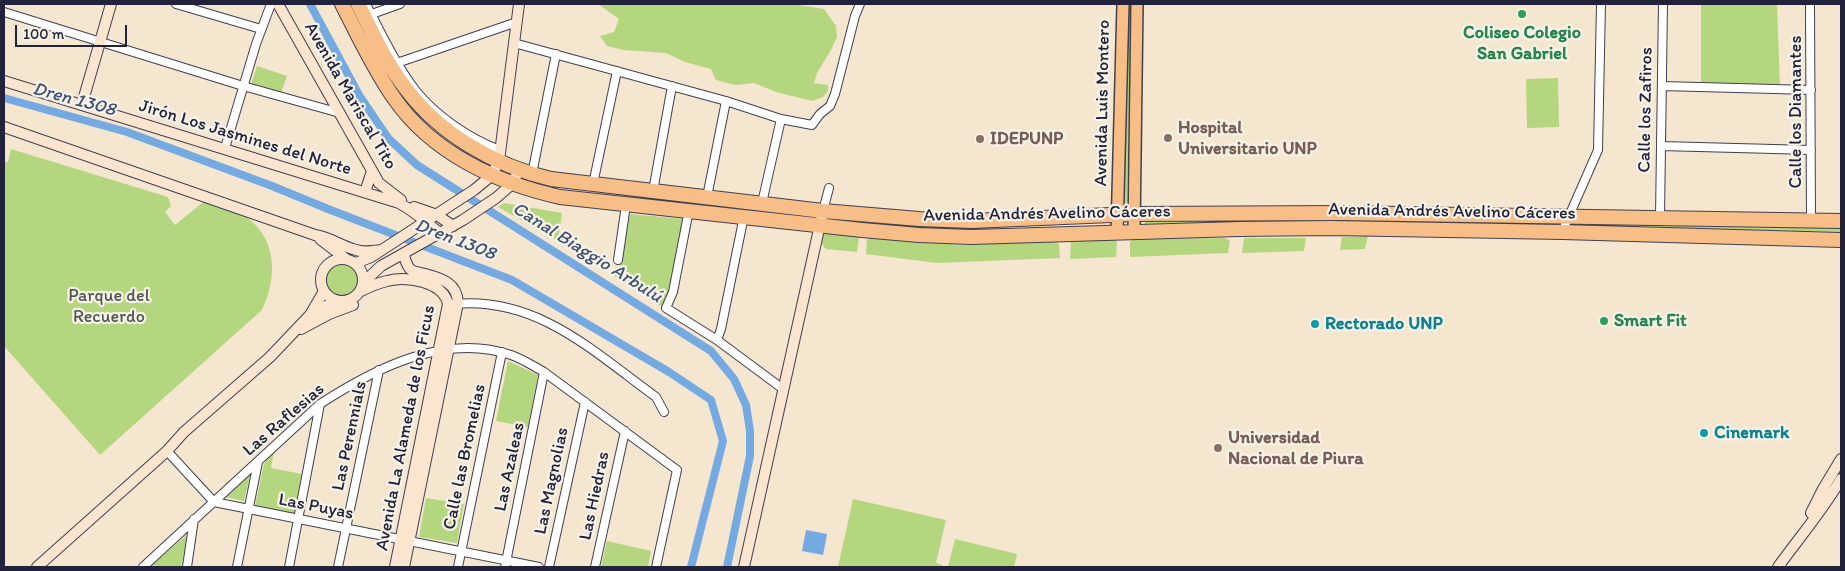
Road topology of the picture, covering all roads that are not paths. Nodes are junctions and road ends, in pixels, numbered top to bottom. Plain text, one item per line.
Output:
1 (111, 4) edge
2 (176, 4) edge
3 (271, 4) edge
4 (278, 4) edge
5 (342, 4) edge
6 (358, 4) edge
7 (400, 4) edge
8 (519, 4) edge
9 (860, 4) edge
10 (1123, 4) edge
11 (1137, 4) edge
12 (1601, 4) edge
13 (1663, 4) edge
14 (1810, 4) edge
15 (367, 11) edge
16 (4, 12) edge
17 (517, 22) junction
18 (261, 29) junction
19 (99, 42) junction
20 (514, 43) junction
21 (556, 54) junction
22 (394, 64) junction
23 (617, 71) junction
24 (403, 78) junction
25 (4, 81) edge
26 (243, 86) junction
27 (672, 86) junction
28 (1662, 86) junction
29 (388, 89) junction
30 (1811, 90) junction
31 (726, 101) junction
32 (82, 104) junction
33 (340, 113) junction
34 (781, 119) junction
35 (4, 127) edge
36 (1661, 146) junction
37 (225, 148) junction
38 (1811, 150) junction
39 (500, 156) junction
40 (372, 171) junction
41 (526, 172) junction
42 (491, 176) junction
43 (512, 184) junction
44 (593, 184) junction
45 (829, 188) dead end
46 (653, 191) junction
47 (365, 192) junction
48 (707, 197) junction
49 (762, 203) junction
50 (626, 205) junction
51 (689, 210) junction
52 (823, 211) junction
53 (1134, 214) junction
54 (438, 215) junction
55 (1117, 215) junction
56 (744, 216) junction
57 (1568, 216) junction
58 (1660, 217) junction
59 (1811, 220) junction
60 (1841, 221) edge
61 (422, 225) junction
62 (819, 225) junction
63 (453, 226) junction
64 (1117, 232) junction
65 (1134, 232) junction
66 (1562, 232) junction
67 (438, 234) junction
68 (317, 237) junction
69 (1841, 240) edge
70 (382, 250) junction
71 (405, 253) junction
72 (346, 259) junction
73 (618, 260) dead end
74 (356, 263) junction
75 (327, 265) junction
76 (376, 284) junction
77 (362, 287) junction
78 (324, 291) junction
79 (336, 301) junction
80 (453, 304) junction
81 (310, 315) junction
82 (289, 337) junction
83 (717, 340) junction
84 (444, 350) junction
85 (502, 352) junction
86 (379, 370) junction
87 (544, 372) junction
88 (783, 389) junction
89 (585, 402) junction
90 (320, 404) junction
91 (664, 412) dead end
92 (625, 432) junction
93 (167, 451) junction
94 (1841, 459) edge
95 (258, 462) junction
96 (1841, 479) edge
97 (1828, 492) junction
98 (214, 502) junction
99 (250, 510) junction
100 (299, 518) junction
101 (194, 519) junction
102 (347, 528) junction
103 (405, 540) junction
104 (461, 551) junction
105 (505, 564) edge
106 (37, 567) edge
107 (143, 567) edge
108 (187, 567) edge
109 (237, 567) edge
110 (289, 567) edge
111 (338, 567) edge
112 (395, 567) edge
113 (404, 567) edge
114 (458, 567) edge
115 (539, 567) edge
116 (549, 567) edge
117 (595, 567) edge
118 (656, 567) edge
119 (744, 567) edge
120 (1778, 567) edge

1 - 19 street
2 - 18 street
3 - 18 street
4 - 33 street, Avenida Mariscal Tito
5 - 29 highway, Avenida Andrés Avelino Cáceres
6 - 15 highway, Avenida Andrés Avelino Cáceres
7 - 15 street
8 - 17 street
9 - 34 street
10 - 55 main road, Avenida Luis Montero
11 - 53 main road, Avenida Luis Montero
12 - 57 street
13 - 28 street, Calle los Zafiros
14 - 30 street, Calle los Diamantes
15 - 22 highway, Avenida Andrés Avelino Cáceres
16 - 19 street
17 - 20 street
17 - 22 street
18 - 26 street
19 - 26 street
19 - 32 street
20 - 21 street
20 - 39 street
21 - 23 street
21 - 41 street
22 - 24 highway, Avenida Andrés Avelino Cáceres
23 - 27 street
23 - 44 street
24 - 29 highway
24 - 39 highway, Avenida Andrés Avelino Cáceres
25 - 32 street, Jirón Los Jasmines del Norte
26 - 33 street
26 - 37 street
27 - 31 street
27 - 46 street
28 - 30 street
28 - 36 street, Calle los Zafiros
29 - 42 highway, Avenida Andrés Avelino Cáceres
30 - 38 street, Calle los Diamantes
31 - 34 street
31 - 48 street
32 - 37 street, Jirón Los Jasmines del Norte
33 - 40 street, Avenida Mariscal Tito
34 - 49 street
35 - 68 street
36 - 38 street
36 - 58 street, Calle los Zafiros
37 - 47 street, Jirón Los Jasmines del Norte
38 - 59 street, Calle los Diamantes
39 - 41 highway, Avenida Andrés Avelino Cáceres
39 - 42 street
40 - 47 street
40 - 54 street, Avenida Mariscal Tito
41 - 43 street
41 - 44 highway, Avenida Andrés Avelino Cáceres
42 - 43 highway, Avenida Andrés Avelino Cáceres
42 - 54 street
43 - 50 highway, Avenida Andrés Avelino Cáceres
43 - 63 street
44 - 46 highway, Avenida Andrés Avelino Cáceres
45 - 52 street
46 - 48 highway, Avenida Andrés Avelino Cáceres
47 - 61 street, Jirón Los Jasmines del Norte
48 - 49 highway, Avenida Andrés Avelino Cáceres
49 - 52 highway, Avenida Andrés Avelino Cáceres
50 - 51 highway, Avenida Andrés Avelino Cáceres
50 - 73 street
51 - 56 highway, Avenida Andrés Avelino Cáceres
51 - 83 street
52 - 55 highway, Avenida Andrés Avelino Cáceres
52 - 62 street
53 - 55 highway, Avenida Andrés Avelino Cáceres
53 - 57 highway, Avenida Andrés Avelino Cáceres
53 - 65 main road, Avenida Luis Montero
54 - 61 street
54 - 63 street, Avenida Mariscal Tito
55 - 64 main road, Avenida Luis Montero
56 - 62 highway, Avenida Andrés Avelino Cáceres
56 - 83 street
57 - 58 highway, Avenida Andrés Avelino Cáceres
57 - 66 street
58 - 59 highway, Avenida Andrés Avelino Cáceres
59 - 60 highway, Avenida Andrés Avelino Cáceres
61 - 67 street, Jirón Los Jasmines del Norte
61 - 70 street
62 - 64 highway, Avenida Andrés Avelino Cáceres
62 - 88 street
63 - 67 street
64 - 65 highway, Avenida Andrés Avelino Cáceres
65 - 66 highway, Avenida Andrés Avelino Cáceres
66 - 69 highway, Avenida Andrés Avelino Cáceres
67 - 71 street
68 - 70 street
68 - 72 street
68 - 75 street
70 - 74 street
71 - 77 street
71 - 80 street, Avenida La Alameda de los Ficus
72 - 74 street
72 - 75 street
74 - 77 street
75 - 78 street
76 - 77 street, Avenida La Alameda de los Ficus
76 - 80 street, Avenida La Alameda de los Ficus
76 - 82 street
77 - 79 street
78 - 79 street
78 - 81 street
79 - 81 street
80 - 84 street, Avenida La Alameda de los Ficus
80 - 91 street
81 - 82 street
82 - 93 street
83 - 88 street
84 - 85 street, Las Raflesias
84 - 86 street, Las Raflesias
84 - 103 street, Avenida La Alameda de los Ficus
85 - 87 street, Las Raflesias
85 - 104 street, Calle las Bromelias
86 - 90 street, Las Raflesias
86 - 102 street, Las Perennials
87 - 89 street, Las Raflesias
87 - 105 street, Las Azaleas
88 - 119 street
89 - 92 street, Las Raflesias
89 - 116 street, Las Magnolias
90 - 95 street, Las Raflesias
90 - 100 street
92 - 117 street, Las Hiedras
92 - 118 street, Las Raflesias
93 - 98 street
93 - 106 street
94 - 97 street
95 - 98 street, Las Raflesias
95 - 99 street
96 - 97 street
97 - 120 street
98 - 99 street, Las Puyas
98 - 101 street, Las Raflesias
99 - 100 street, Las Puyas
99 - 109 street
100 - 102 street, Las Puyas
100 - 110 street
101 - 107 street, Las Raflesias
101 - 108 street
102 - 103 street, Las Puyas
102 - 111 street, Las Perennials
103 - 104 street, Las Puyas
103 - 112 street, Avenida La Alameda de los Ficus
103 - 113 street, Avenida La Alameda de los Ficus
104 - 105 street, Las Puyas
104 - 114 street, Calle las Bromelias
105 - 115 street, Las Puyas

